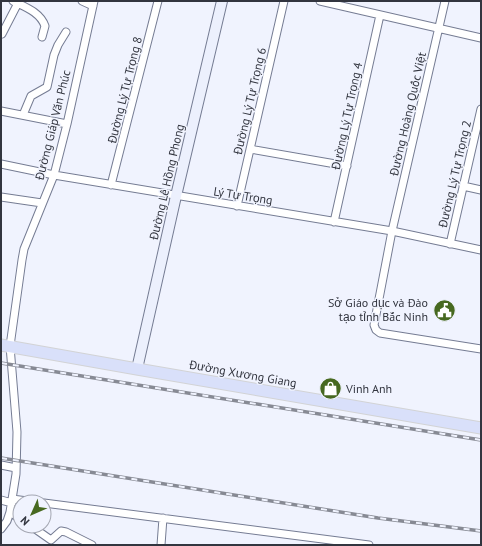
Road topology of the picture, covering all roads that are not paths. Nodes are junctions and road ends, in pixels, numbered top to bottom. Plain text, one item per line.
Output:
1 (82, 1) edge
2 (158, 1) edge
3 (222, 1) edge
4 (284, 1) edge
5 (320, 1) edge
6 (445, 1) edge
7 (16, 2) edge
8 (93, 3) edge
9 (380, 15) junction
10 (439, 28) junction
11 (66, 32) dead end
12 (2, 34) dead end
13 (42, 37) dead end
14 (481, 38) edge
15 (481, 109) edge
16 (1, 111) edge
17 (23, 115) junction
18 (67, 124) junction
19 (250, 149) junction
20 (1, 164) edge
21 (347, 166) junction
22 (54, 175) junction
23 (112, 185) junction
24 (464, 186) junction
25 (481, 190) edge
26 (176, 196) junction
27 (1, 197) edge
28 (42, 203) junction
29 (237, 206) junction
30 (334, 222) junction
31 (392, 231) junction
32 (450, 244) junction
33 (481, 250) edge
34 (6, 345) edge
35 (481, 349) edge
36 (137, 369) junction
37 (481, 428) edge
38 (1, 466) edge
39 (16, 468) junction
40 (13, 494) edge
41 (1, 500) edge
42 (12, 501) joint
43 (52, 504) edge
44 (10, 512) joint
45 (163, 518) junction
46 (1, 529) edge
47 (42, 534) edge
48 (52, 542) edge
49 (346, 544) edge
50 (92, 545) edge
51 (161, 545) edge
52 (369, 545) edge

1 - 8 street
2 - 23 street, Đường Lý Tự Trọng 8
3 - 26 street, Đường Lê Hồng Phong
4 - 19 street, Đường Lý Tự Trọng 6
5 - 9 street
6 - 10 street, Đường Hoàng Quốc Việt
7 - 12 street
7 - 13 street
8 - 18 street, Đường Giáp Văn Phúc
9 - 10 street
9 - 21 street, Đường Lý Tự Trọng 4
10 - 14 street
10 - 31 street, Đường Hoàng Quốc Việt
11 - 17 street
15 - 24 street, Đường Lý Tự Trọng 2
16 - 17 street
17 - 18 street
18 - 22 street, Đường Giáp Văn Phúc
19 - 21 street
19 - 29 street, Đường Lý Tự Trọng 6
20 - 22 street, Lý Tự Trọng
21 - 30 street, Đường Lý Tự Trọng 4
22 - 23 street, Lý Tự Trọng
22 - 28 street, Đường Giáp Văn Phúc
23 - 26 street, Lý Tự Trọng
24 - 25 street
24 - 32 street, Đường Lý Tự Trọng 2
26 - 29 street, Lý Tự Trọng
26 - 36 street, Đường Lê Hồng Phong
27 - 28 street
28 - 34 street, Đường Giáp Văn Phúc
29 - 30 street, Lý Tự Trọng
30 - 31 street, Lý Tự Trọng
31 - 32 street, Lý Tự Trọng
31 - 35 street, Đường Hoàng Quốc Việt
32 - 33 street, Lý Tự Trọng
34 - 36 main road, Đường Xương Giang
34 - 39 street, Đường Giáp Văn Phúc
36 - 37 main road, Đường Xương Giang
38 - 39 street
39 - 40 street, Đường Giáp Văn Phúc
41 - 42 street
42 - 44 street, Đường Giáp Văn Phúc
43 - 45 street
44 - 46 street, Đường Giáp Văn Phúc
45 - 49 street
45 - 51 street
47 - 48 street
48 - 50 street
49 - 52 street

